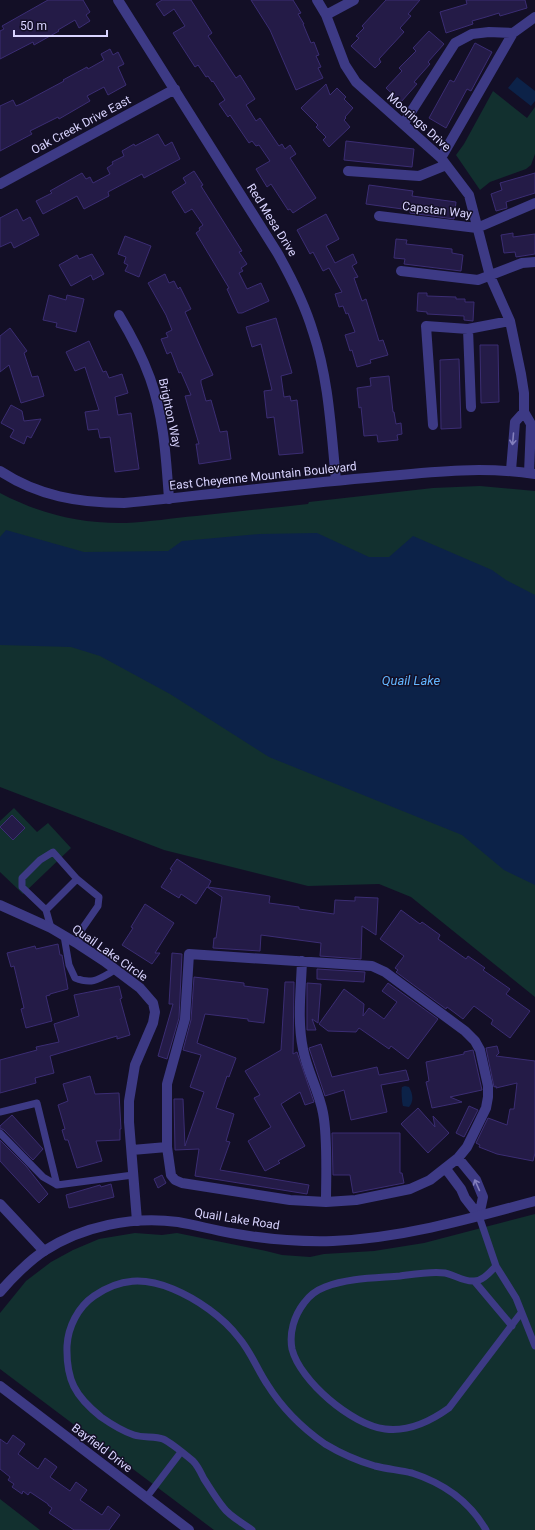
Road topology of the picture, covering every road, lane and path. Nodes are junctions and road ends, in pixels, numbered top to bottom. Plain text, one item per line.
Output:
1 (118, 0) edge
2 (317, 0) edge
3 (354, 0) edge
4 (326, 15) junction
5 (535, 18) edge
6 (513, 33) junction
7 (175, 89) junction
8 (404, 123) junction
9 (444, 161) junction
10 (348, 171) dead end
11 (0, 184) edge
12 (535, 203) edge
13 (379, 216) dead end
14 (477, 228) junction
15 (535, 262) edge
16 (401, 271) dead end
17 (490, 276) junction
18 (119, 315) dead end
19 (510, 322) junction
20 (468, 329) junction
21 (471, 407) dead end
22 (524, 412) junction
23 (433, 425) dead end
24 (511, 470) junction
25 (0, 471) edge
26 (532, 473) edge
27 (336, 480) junction
28 (169, 499) junction
29 (77, 879) junction
30 (0, 905) edge
31 (46, 910) junction
32 (50, 928) junction
33 (64, 936) junction
34 (78, 944) junction
35 (302, 961) junction
36 (115, 970) junction
37 (0, 1112) edge
38 (0, 1133) edge
39 (166, 1147) junction
40 (132, 1150) junction
41 (458, 1158) junction
42 (446, 1169) junction
43 (133, 1175) junction
44 (57, 1185) junction
45 (535, 1201) edge
46 (326, 1202) junction
47 (0, 1204) edge
48 (479, 1216) junction
49 (136, 1221) junction
50 (44, 1251) junction
51 (496, 1266) junction
52 (475, 1282) junction
53 (0, 1292) edge
54 (521, 1313) junction
55 (512, 1326) junction
56 (535, 1346) edge
57 (0, 1386) edge
58 (181, 1452) junction
59 (146, 1498) junction
60 (189, 1530) edge
61 (252, 1530) edge
62 (486, 1530) edge

1 - 7 street, Red Mesa Drive
2 - 4 street, Moorings Drive
3 - 4 street
4 - 8 street, Moorings Drive
5 - 6 street
6 - 8 street
6 - 9 street
7 - 11 street, Oak Creek Drive East
7 - 27 street, Red Mesa Drive
8 - 9 street, Moorings Drive
9 - 10 street
9 - 14 street, Moorings Drive
12 - 14 street, Capstan Way
13 - 14 street, Capstan Way
14 - 17 street, Moorings Drive
15 - 17 street
16 - 17 street
17 - 19 street, Moorings Drive
18 - 28 street, Brighton Way
19 - 20 street
19 - 22 street, Moorings Drive
20 - 21 street
20 - 23 street
22 -> 24 street
22 - 26 street, Moorings Drive
24 - 26 street, East Cheyenne Mountain Boulevard
24 - 27 street, East Cheyenne Mountain Boulevard
25 - 28 street, East Cheyenne Mountain Boulevard
27 - 28 street, East Cheyenne Mountain Boulevard
29 - 31 lane
29 - 31 lane
29 - 34 lane
30 - 32 street, Quail Lake Circle
31 - 32 lane
32 - 33 street, Quail Lake Circle
33 - 34 street, Quail Lake Circle
33 - 36 lane
34 - 36 street, Quail Lake Circle
35 - 39 street
35 - 41 street
35 - 46 street
36 - 40 street, Quail Lake Circle
37 - 44 lane
38 - 44 lane
39 - 40 street
39 - 46 street
40 - 43 street, Quail Lake Circle
41 - 42 street
48 -> 41 street
42 - 46 street
42 - 48 street
43 - 44 lane
43 - 49 street, Quail Lake Circle
45 - 48 street, Quail Lake Road
47 - 50 street
48 - 49 street, Quail Lake Road
48 - 51 lane
49 - 50 street, Quail Lake Road
50 - 53 street, Quail Lake Road
51 - 52 lane
51 - 54 lane
52 - 55 lane
52 - 55 lane
54 - 55 lane
54 - 56 lane
57 - 59 street, Bayfield Drive
58 - 59 lane
58 - 61 lane
58 - 62 lane
59 - 60 street, Bayfield Drive

